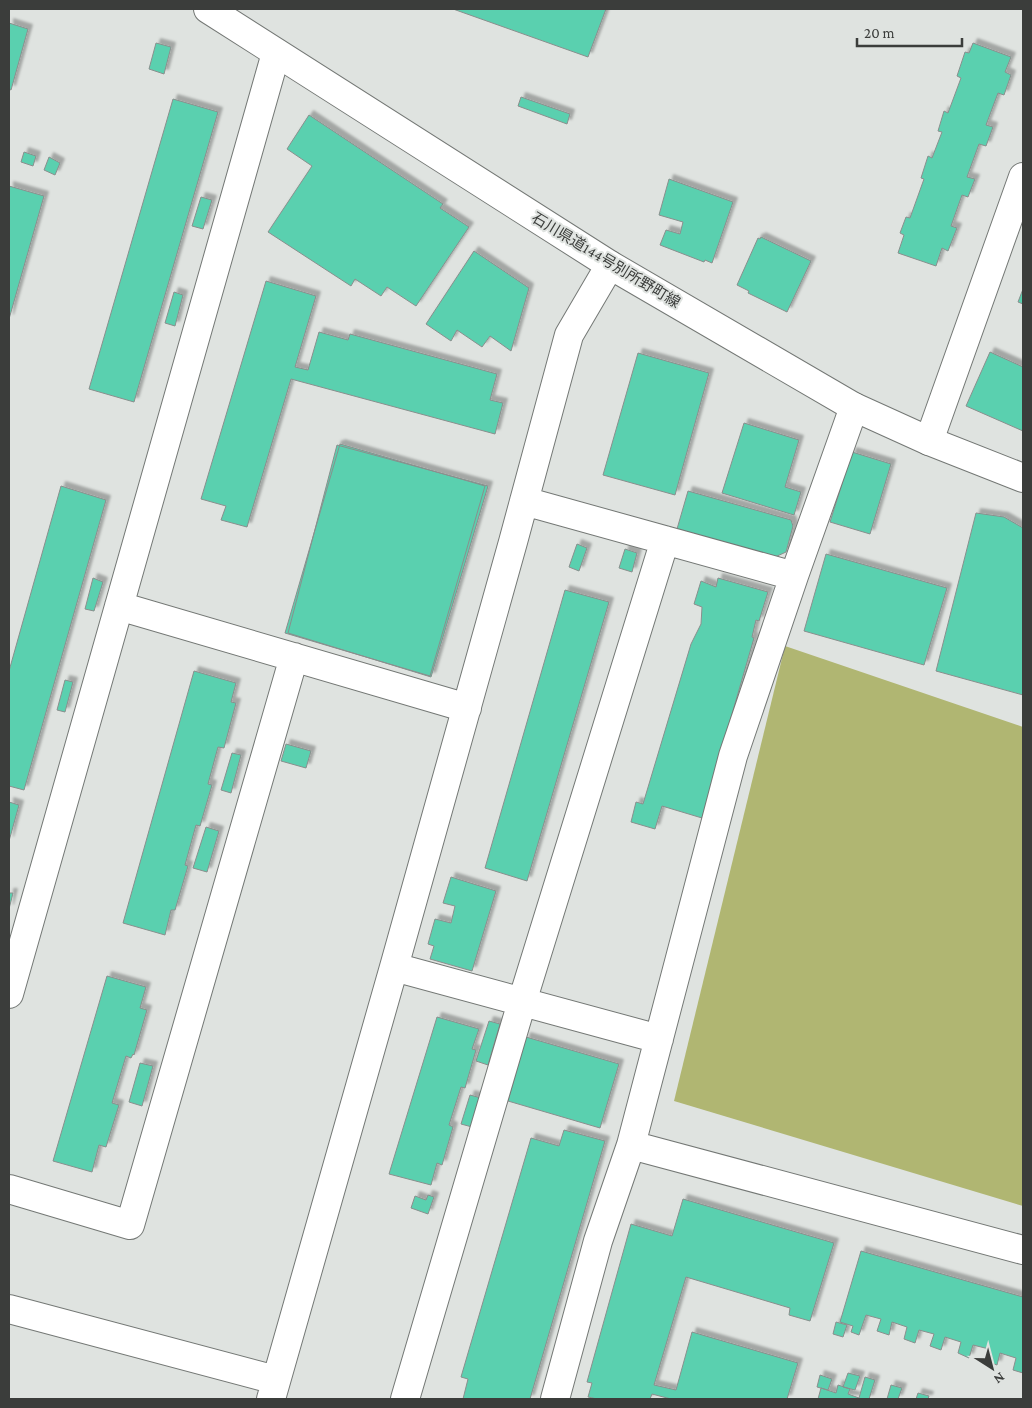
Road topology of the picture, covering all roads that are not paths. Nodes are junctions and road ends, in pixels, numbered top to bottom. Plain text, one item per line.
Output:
1 (208, 9) edge
2 (276, 52) junction
3 (1023, 177) edge
4 (610, 265) junction
5 (854, 407) junction
6 (929, 441) junction
7 (1023, 478) edge
8 (524, 501) junction
9 (665, 540) junction
10 (794, 576) junction
11 (119, 606) junction
12 (294, 657) junction
13 (467, 708) junction
14 (394, 967) junction
15 (9, 994) edge
16 (522, 1002) junction
17 (659, 1039) junction
18 (631, 1145) junction
19 (9, 1189) edge
20 (1023, 1250) edge
21 (9, 1309) edge
22 (273, 1390) edge
23 (405, 1399) edge
24 (555, 1399) edge

1 - 2 street, 石川県道144号別所野町線
2 - 4 street, 石川県道144号別所野町線
2 - 11 street
3 - 6 street
4 - 5 street, 石川県道144号別所野町線
4 - 8 street
5 - 6 street, 石川県道144号別所野町線
5 - 10 street
6 - 7 street, 石川県道144号別所野町線
8 - 9 street
8 - 13 street
9 - 10 street
9 - 16 street
10 - 17 street
11 - 12 street
11 - 15 street
12 - 13 street
12 - 19 street
13 - 14 street
14 - 16 street
14 - 22 street
16 - 17 street
16 - 23 street
17 - 18 street
18 - 20 street
18 - 24 street
21 - 22 street

